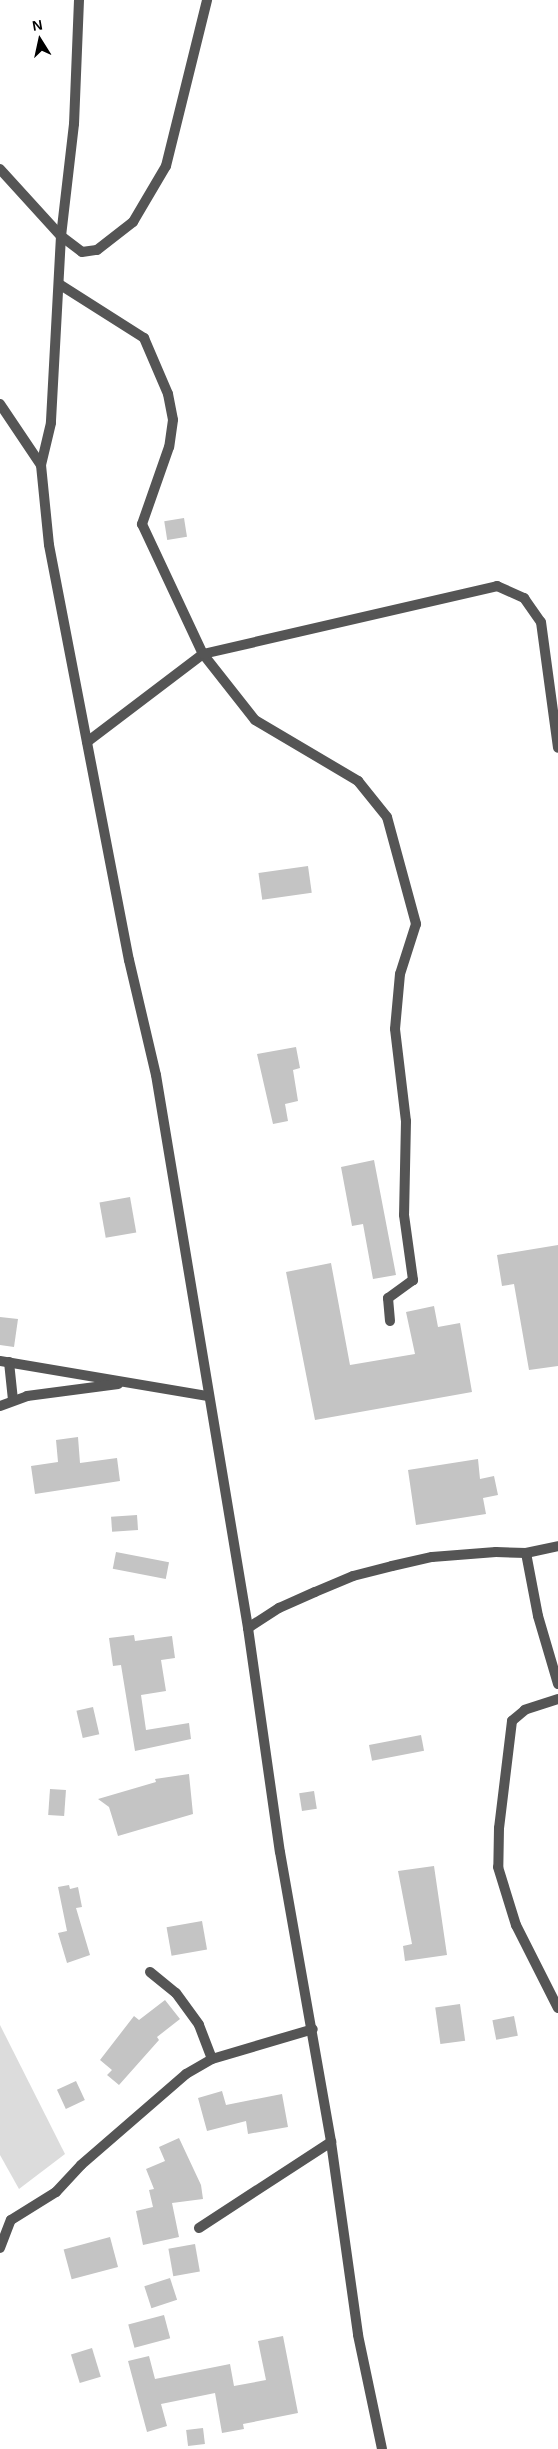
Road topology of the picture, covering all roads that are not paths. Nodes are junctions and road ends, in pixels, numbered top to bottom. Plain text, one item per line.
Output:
1 (79, 0) edge
2 (207, 0) edge
3 (0, 169) edge
4 (61, 236) junction
5 (60, 284) junction
6 (0, 404) edge
7 (41, 465) junction
8 (203, 654) junction
9 (87, 742) junction
10 (558, 748) edge
11 (390, 1321) dead end
12 (4, 1362) edge
13 (134, 1383) junction
14 (208, 1396) junction
15 (13, 1399) junction
16 (0, 1406) edge
17 (558, 1546) edge
18 (526, 1553) junction
19 (248, 1628) junction
20 (558, 1684) edge
21 (558, 1699) edge
22 (150, 1972) dead end
23 (558, 2008) edge
24 (313, 2029) junction
25 (212, 2059) junction
26 (331, 2142) junction
27 (199, 2228) dead end
28 (0, 2248) edge
29 (382, 2449) edge

1 - 4 street
2 - 4 street
3 - 4 street
4 - 5 street
5 - 7 street
5 - 8 street
6 - 7 street
7 - 9 street
8 - 9 street
8 - 10 street
8 - 11 street
9 - 14 street
12 - 13 street
12 - 15 street
13 - 14 street
13 - 15 street
14 - 19 street
15 - 16 street
17 - 18 street
18 - 19 street
18 - 20 street
19 - 24 street
21 - 23 street
22 - 25 street
24 - 25 street
24 - 26 street
25 - 28 street
26 - 27 street
26 - 29 street

